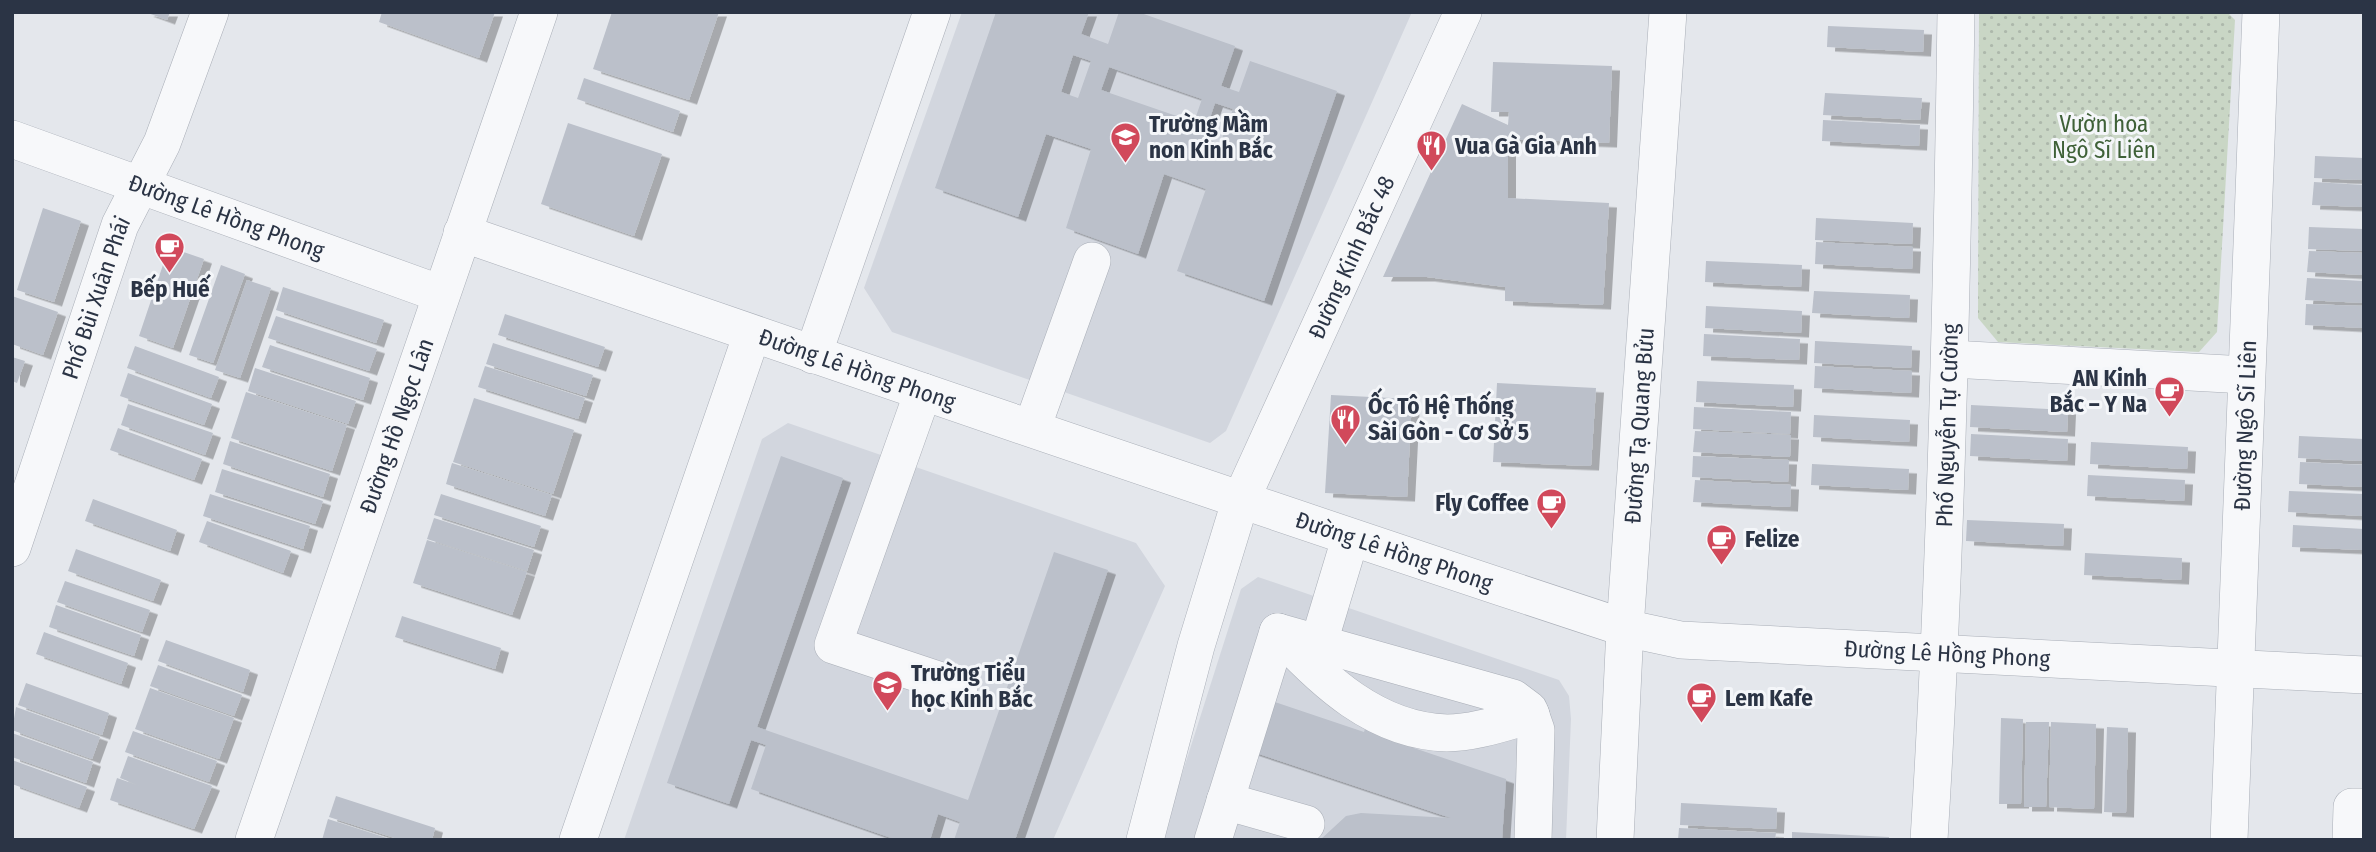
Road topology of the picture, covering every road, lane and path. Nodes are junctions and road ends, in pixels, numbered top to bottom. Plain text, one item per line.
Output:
1 (210, 12) edge
2 (539, 12) edge
3 (932, 12) edge
4 (1463, 12) edge
5 (1668, 12) edge
6 (1956, 12) edge
7 (2261, 12) edge
8 (12, 139) edge
9 (139, 186) junction
10 (462, 233) junction
11 (1092, 261) dead end
12 (440, 293) junction
13 (752, 334) junction
14 (813, 355) junction
15 (1951, 359) junction
16 (2246, 375) junction
17 (923, 391) junction
18 (1031, 428) junction
19 (1240, 502) junction
20 (1350, 538) junction
21 (12, 548) edge
22 (1625, 628) junction
23 (1278, 632) junction
24 (1319, 642) junction
25 (1940, 655) junction
26 (2235, 670) junction
27 (2364, 675) edge
28 (959, 687) dead end
29 (1531, 715) junction
30 (1225, 801) junction
31 (2364, 807) edge
32 (1306, 824) dead end
33 (254, 840) edge
34 (578, 840) edge
35 (1145, 840) edge
36 (1213, 840) edge
37 (1533, 840) edge
38 (1615, 840) edge
39 (1929, 840) edge
40 (2229, 840) edge
41 (2351, 840) edge

1 - 9 street, Phố Bùi Xuân Phái
2 - 10 street, Đường Hồ Ngọc Lân
3 - 14 street
4 - 19 street, Đường Kinh Bắc 48
5 - 22 street, Đường Tạ Quang Bửu
6 - 15 street, Phố Nguyễn Tự Cường
7 - 16 street, Đường Ngô Sĩ Liên
8 - 9 street, Đường Lê Hồng Phong
9 - 12 street, Đường Lê Hồng Phong
9 - 21 street, Phố Bùi Xuân Phái
10 - 12 street, Đường Hồ Ngọc Lân
10 - 13 street, Đường Lê Hồng Phong
11 - 18 street
12 - 33 street, Đường Hồ Ngọc Lân
13 - 14 street, Đường Lê Hồng Phong
13 - 34 street
14 - 17 street, Đường Lê Hồng Phong
15 - 16 street
15 - 25 street, Phố Nguyễn Tự Cường
16 - 26 street, Đường Ngô Sĩ Liên
17 - 18 street, Đường Lê Hồng Phong
17 - 28 street
18 - 19 street, Đường Lê Hồng Phong
19 - 20 street, Đường Lê Hồng Phong
19 - 35 street, Đường Kinh Bắc 48
20 - 22 street, Đường Lê Hồng Phong
20 - 24 street
22 - 25 street, Đường Lê Hồng Phong
22 - 38 street, Đường Tạ Quang Bửu
23 - 24 street
23 - 29 street
23 - 30 street
24 - 29 street
25 - 26 street, Đường Lê Hồng Phong
25 - 39 street, Phố Nguyễn Tự Cường
26 - 27 street, Đường Lê Hồng Phong
26 - 40 street, Đường Ngô Sĩ Liên
29 - 37 street
30 - 32 street
30 - 36 street
31 - 41 street

